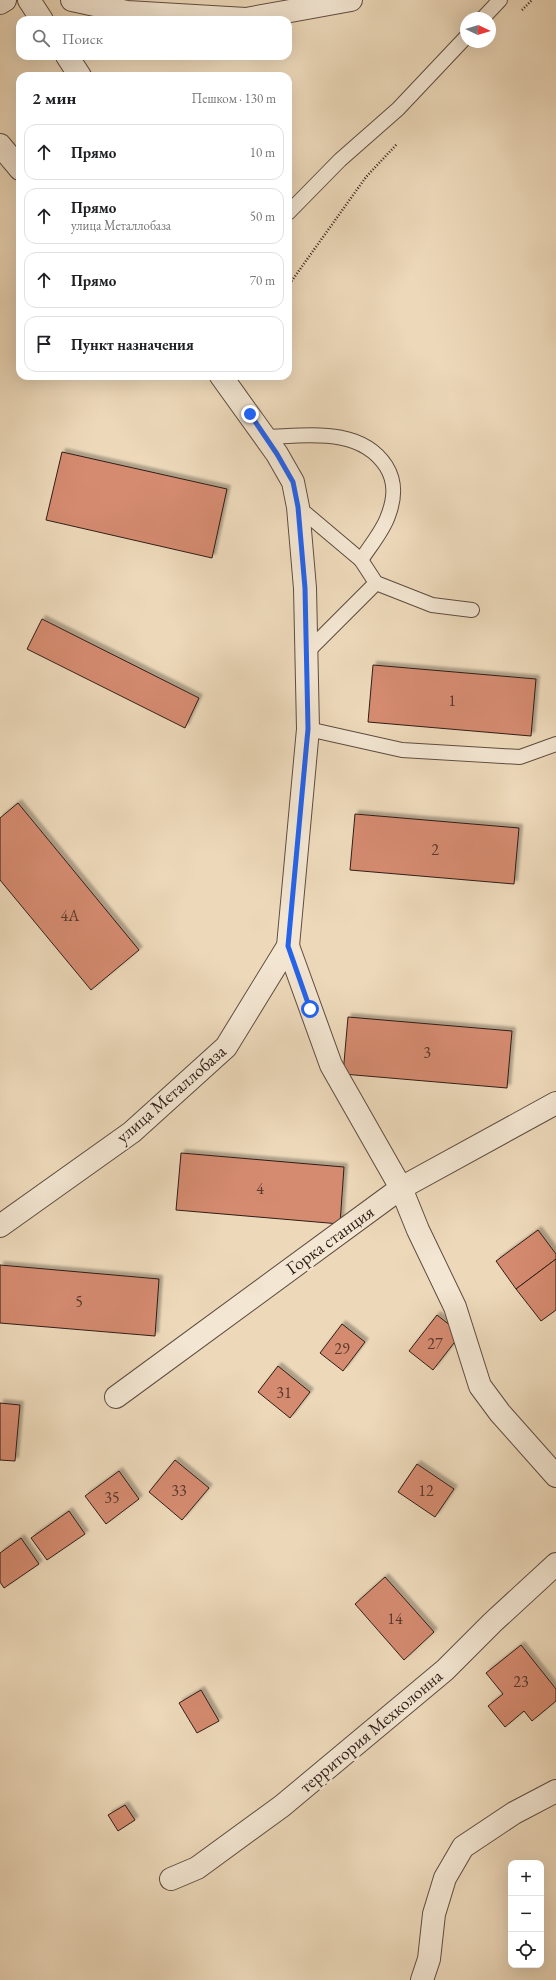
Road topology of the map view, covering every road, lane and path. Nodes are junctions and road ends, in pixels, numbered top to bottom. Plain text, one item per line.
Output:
1 (5, 0) edge
2 (29, 0) edge
3 (72, 0) edge
4 (351, 0) edge
5 (500, 0) edge
6 (532, 0) edge
7 (0, 3) edge
8 (489, 12) edge
9 (517, 15) dead end
10 (39, 16) edge
11 (195, 16) edge
12 (263, 16) edge
13 (460, 42) edge
14 (70, 60) edge
15 (77, 72) edge
16 (398, 143) dead end
17 (0, 145) edge
18 (16, 164) edge
19 (292, 209) edge
20 (292, 280) edge
21 (224, 380) edge
22 (265, 436) junction
23 (298, 507) junction
24 (361, 560) junction
25 (376, 583) junction
26 (472, 610) dead end
27 (307, 652) junction
28 (308, 729) junction
29 (556, 744) edge
30 (288, 946) junction
31 (556, 1103) edge
32 (401, 1188) junction
33 (0, 1226) edge
34 (116, 1397) dead end
35 (556, 1476) edge
36 (556, 1564) edge
37 (556, 1792) edge
38 (171, 1879) dead end
39 (422, 1980) edge

1 - 7 street
2 - 10 street
3 - 11 street
4 - 12 street
5 - 8 lane
6 - 9 path
13 - 19 lane
14 - 15 street
16 - 20 path
17 - 18 street
21 - 22 street, улица Металлобаза
22 - 23 street, улица Металлобаза
22 - 24 lane
23 - 24 lane
23 - 27 street, улица Металлобаза
24 - 25 lane
25 - 26 lane
25 - 27 lane
27 - 28 street, улица Металлобаза
28 - 29 lane
28 - 30 street, улица Металлобаза
30 - 32 street
30 - 33 street, улица Металлобаза
31 - 32 street, Горка станция
32 - 34 street, Горка станция
32 - 35 street
36 - 38 street, территория Мехколонна
37 - 39 street

